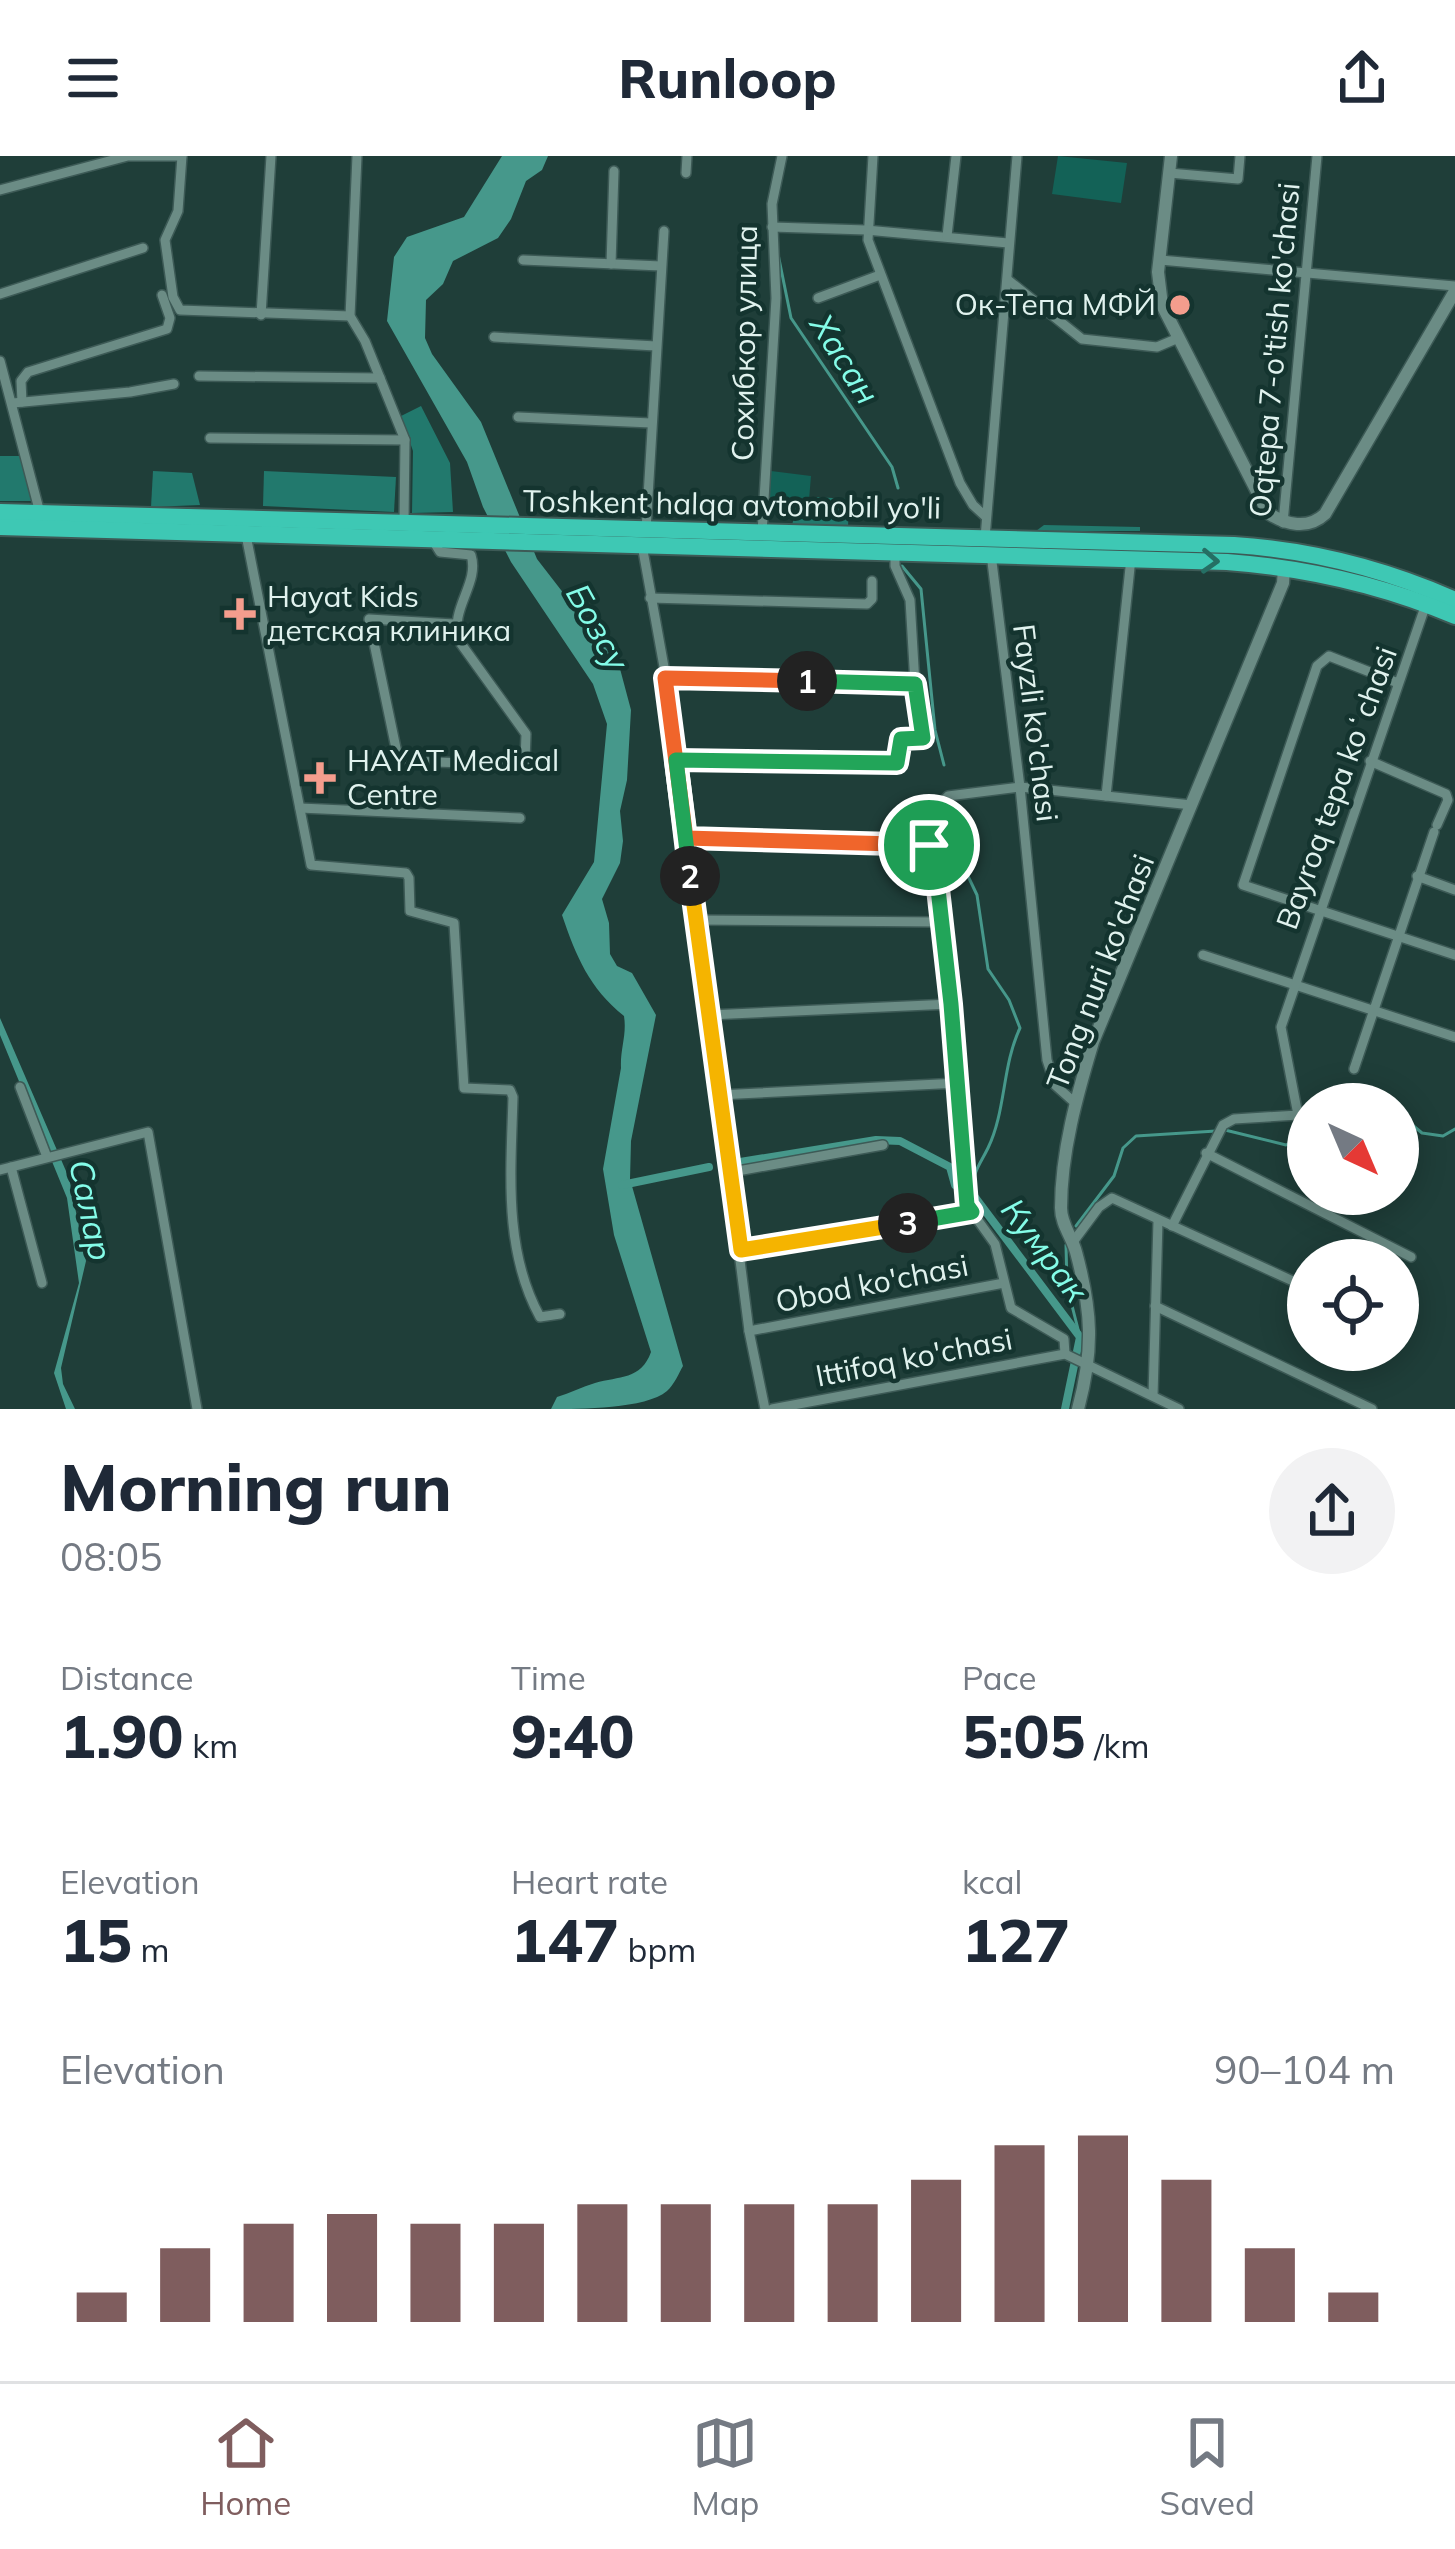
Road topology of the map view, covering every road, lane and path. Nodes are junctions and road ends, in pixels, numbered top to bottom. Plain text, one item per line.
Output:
1 (182, 156) edge
2 (271, 156) edge
3 (357, 156) edge
4 (687, 156) edge
5 (782, 156) edge
6 (873, 156) edge
7 (956, 156) edge
8 (1017, 156) edge
9 (1171, 156) edge
10 (1240, 156) edge
11 (1317, 156) edge
12 (614, 171) dead end
13 (686, 173) dead end
14 (1169, 173) junction
15 (0, 190) edge
16 (772, 227) junction
17 (866, 230) junction
18 (664, 231) dead end
19 (947, 236) junction
20 (1008, 243) junction
21 (143, 248) dead end
22 (523, 260) dead end
23 (1160, 260) junction
24 (611, 264) junction
25 (661, 266) junction
26 (1306, 274) junction
27 (880, 275) junction
28 (1008, 280) junction
29 (1455, 289) edge
30 (0, 294) edge
31 (162, 295) dead end
32 (818, 298) dead end
33 (261, 315) junction
34 (350, 316) junction
35 (494, 337) dead end
36 (1176, 339) junction
37 (656, 346) junction
38 (0, 361) edge
39 (199, 376) dead end
40 (3, 378) edge
41 (380, 378) junction
42 (174, 384) dead end
43 (18, 402) junction
44 (518, 417) dead end
45 (651, 423) junction
46 (210, 438) dead end
47 (405, 440) junction
48 (0, 512) edge
49 (40, 513) junction
50 (986, 516) junction
51 (404, 523) junction
52 (1283, 523) junction
53 (245, 526) junction
54 (0, 527) edge
55 (485, 533) junction
56 (762, 533) junction
57 (644, 538) junction
58 (432, 539) junction
59 (786, 541) junction
60 (988, 546) junction
61 (895, 551) junction
62 (1131, 558) junction
63 (1283, 558) junction
64 (872, 580) dead end
65 (650, 598) junction
66 (1455, 600) edge
67 (1426, 604) junction
68 (1455, 616) edge
69 (454, 624) junction
70 (665, 678) junction
71 (1398, 683) junction
72 (915, 684) junction
73 (676, 760) junction
74 (1370, 761) junction
75 (1020, 787) junction
76 (1106, 796) junction
77 (1192, 805) junction
78 (300, 808) junction
79 (520, 818) dead end
80 (686, 838) junction
81 (929, 845) junction
82 (1417, 876) junction
83 (1455, 890) edge
84 (1318, 913) junction
85 (695, 920) junction
86 (940, 922) junction
87 (1396, 935) junction
88 (1203, 955) dead end
89 (1455, 955) edge
90 (1293, 987) junction
91 (951, 1004) junction
92 (1371, 1010) junction
93 (709, 1015) junction
94 (1455, 1037) edge
95 (1354, 1069) dead end
96 (959, 1083) junction
97 (1295, 1083) edge
98 (20, 1088) dead end
99 (718, 1095) junction
100 (1074, 1102) junction
101 (1287, 1115) edge
102 (883, 1145) dead end
103 (1207, 1153) junction
104 (53, 1156) junction
105 (5, 1169) edge
106 (732, 1172) junction
107 (972, 1212) junction
108 (1158, 1221) junction
109 (1172, 1226) junction
110 (1377, 1239) edge
111 (1073, 1242) junction
112 (741, 1250) junction
113 (1287, 1278) edge
114 (42, 1283) dead end
115 (1004, 1283) junction
116 (1155, 1306) junction
117 (560, 1314) dead end
118 (749, 1331) junction
119 (1069, 1356) junction
120 (1087, 1363) junction
121 (1153, 1396) junction
122 (196, 1409) edge
123 (768, 1409) edge
124 (1078, 1409) edge
125 (1178, 1409) edge
126 (1372, 1409) edge

1 - 15 street
1 - 33 street
2 - 33 street
3 - 34 street
4 - 13 street
5 - 16 street, Сохибкор улица
6 - 17 street
7 - 19 street
8 - 20 street, Fayzli ko'chasi
9 - 14 street
10 - 14 street
11 - 26 street, Oqtepa 7-o'tish ko'chasi
12 - 24 street
14 - 23 street
16 - 17 street
16 - 56 street, Сохибкор улица
17 - 19 street
17 - 27 street
18 - 25 street
19 - 20 street
20 - 28 street, Fayzli ko'chasi
21 - 30 street
22 - 24 street
23 - 26 street
23 - 36 street
24 - 25 street
25 - 37 street
26 - 29 street
26 - 52 street, Oqtepa 7-o'tish ko'chasi
27 - 32 street
27 - 50 street
28 - 36 street
28 - 50 street, Fayzli ko'chasi
29 - 52 street
31 - 43 street
33 - 34 street
34 - 41 street
35 - 37 street
36 - 52 street
37 - 45 street
38 - 40 street
39 - 41 street
40 - 43 street
41 - 47 street
42 - 43 street
43 - 49 street
44 - 45 street
45 - 57 street
46 - 47 street
47 - 51 street
48 - 49 highway, Toshkent halqa avtomobil yo'li
49 - 53 highway, Toshkent halqa avtomobil yo'li
50 - 60 street, Fayzli ko'chasi
51 - 53 highway, Toshkent halqa avtomobil yo'li
51 - 55 highway, Toshkent halqa avtomobil yo'li
52 - 63 street, Oqtepa 7-o'tish ko'chasi
53 - 54 highway, Toshkent halqa avtomobil yo'li
53 - 58 highway, Toshkent halqa avtomobil yo'li
53 - 78 street
55 - 57 highway, Toshkent halqa avtomobil yo'li
55 - 58 highway, Toshkent halqa avtomobil yo'li
56 - 57 highway, Toshkent halqa avtomobil yo'li
56 - 59 highway, Toshkent halqa avtomobil yo'li
57 - 59 highway, Toshkent halqa avtomobil yo'li
57 - 65 street
58 - 69 street
59 - 60 highway, Toshkent halqa avtomobil yo'li
59 - 61 highway, Toshkent halqa avtomobil yo'li
60 - 61 highway, Toshkent halqa avtomobil yo'li
60 - 62 highway, Toshkent halqa avtomobil yo'li
60 - 63 highway, Toshkent halqa avtomobil yo'li
60 - 75 street, Fayzli ko'chasi
61 - 72 street
62 -> 63 highway, Toshkent halqa avtomobil yo'li
62 - 76 street
63 - 66 highway, Toshkent halqa avtomobil yo'li
63 - 67 highway, Toshkent halqa avtomobil yo'li
63 - 77 street, Tong nuri ko'chasi
64 - 65 street
65 - 70 street
67 - 68 highway, Toshkent halqa avtomobil yo'li
67 - 71 street, Bayroq tepa koʻchasi
69 - 69 street
70 - 72 street
70 - 73 street
71 - 74 street, Bayroq tepa koʻchasi
71 - 84 street
72 - 73 street
73 - 80 street
74 - 82 street
74 - 84 street, Bayroq tepa koʻchasi
75 - 76 street
75 - 81 street
75 - 100 street, Fayzli ko'chasi
76 - 77 street
77 - 100 street, Tong nuri ko'chasi
78 - 79 street
78 - 117 street
80 - 81 street
80 - 85 street
81 - 86 street
82 - 83 street
82 - 87 street
84 - 87 street
84 - 90 street, Bayroq tepa koʻchasi
85 - 86 street
85 - 93 street
86 - 91 street
87 - 89 street
87 - 92 street
88 - 90 street
90 - 92 street
90 - 97 street, Bayroq tepa koʻchasi
91 - 93 street
91 - 96 street
92 - 94 street
92 - 95 street
93 - 99 street
96 - 99 street
96 - 107 street
98 - 104 street
99 - 106 street
100 - 111 street, Tong nuri ko'chasi
101 - 103 street
102 - 106 street
103 - 109 street
103 - 110 street
104 - 105 street
104 - 122 street
105 - 114 street
106 - 112 street
107 - 112 street
107 - 115 street
108 - 109 street
108 - 111 street
108 - 116 street
109 - 113 street
111 - 120 street, Tong nuri ko'chasi
112 - 118 street
115 - 118 street, Obod ko'chasi
115 - 119 street
116 - 121 street
116 - 126 street
118 - 123 street
119 - 120 street
119 - 123 street, Ittifoq ko'chasi
120 - 121 street
120 - 124 street, Tong nuri ko'chasi
121 - 125 street

